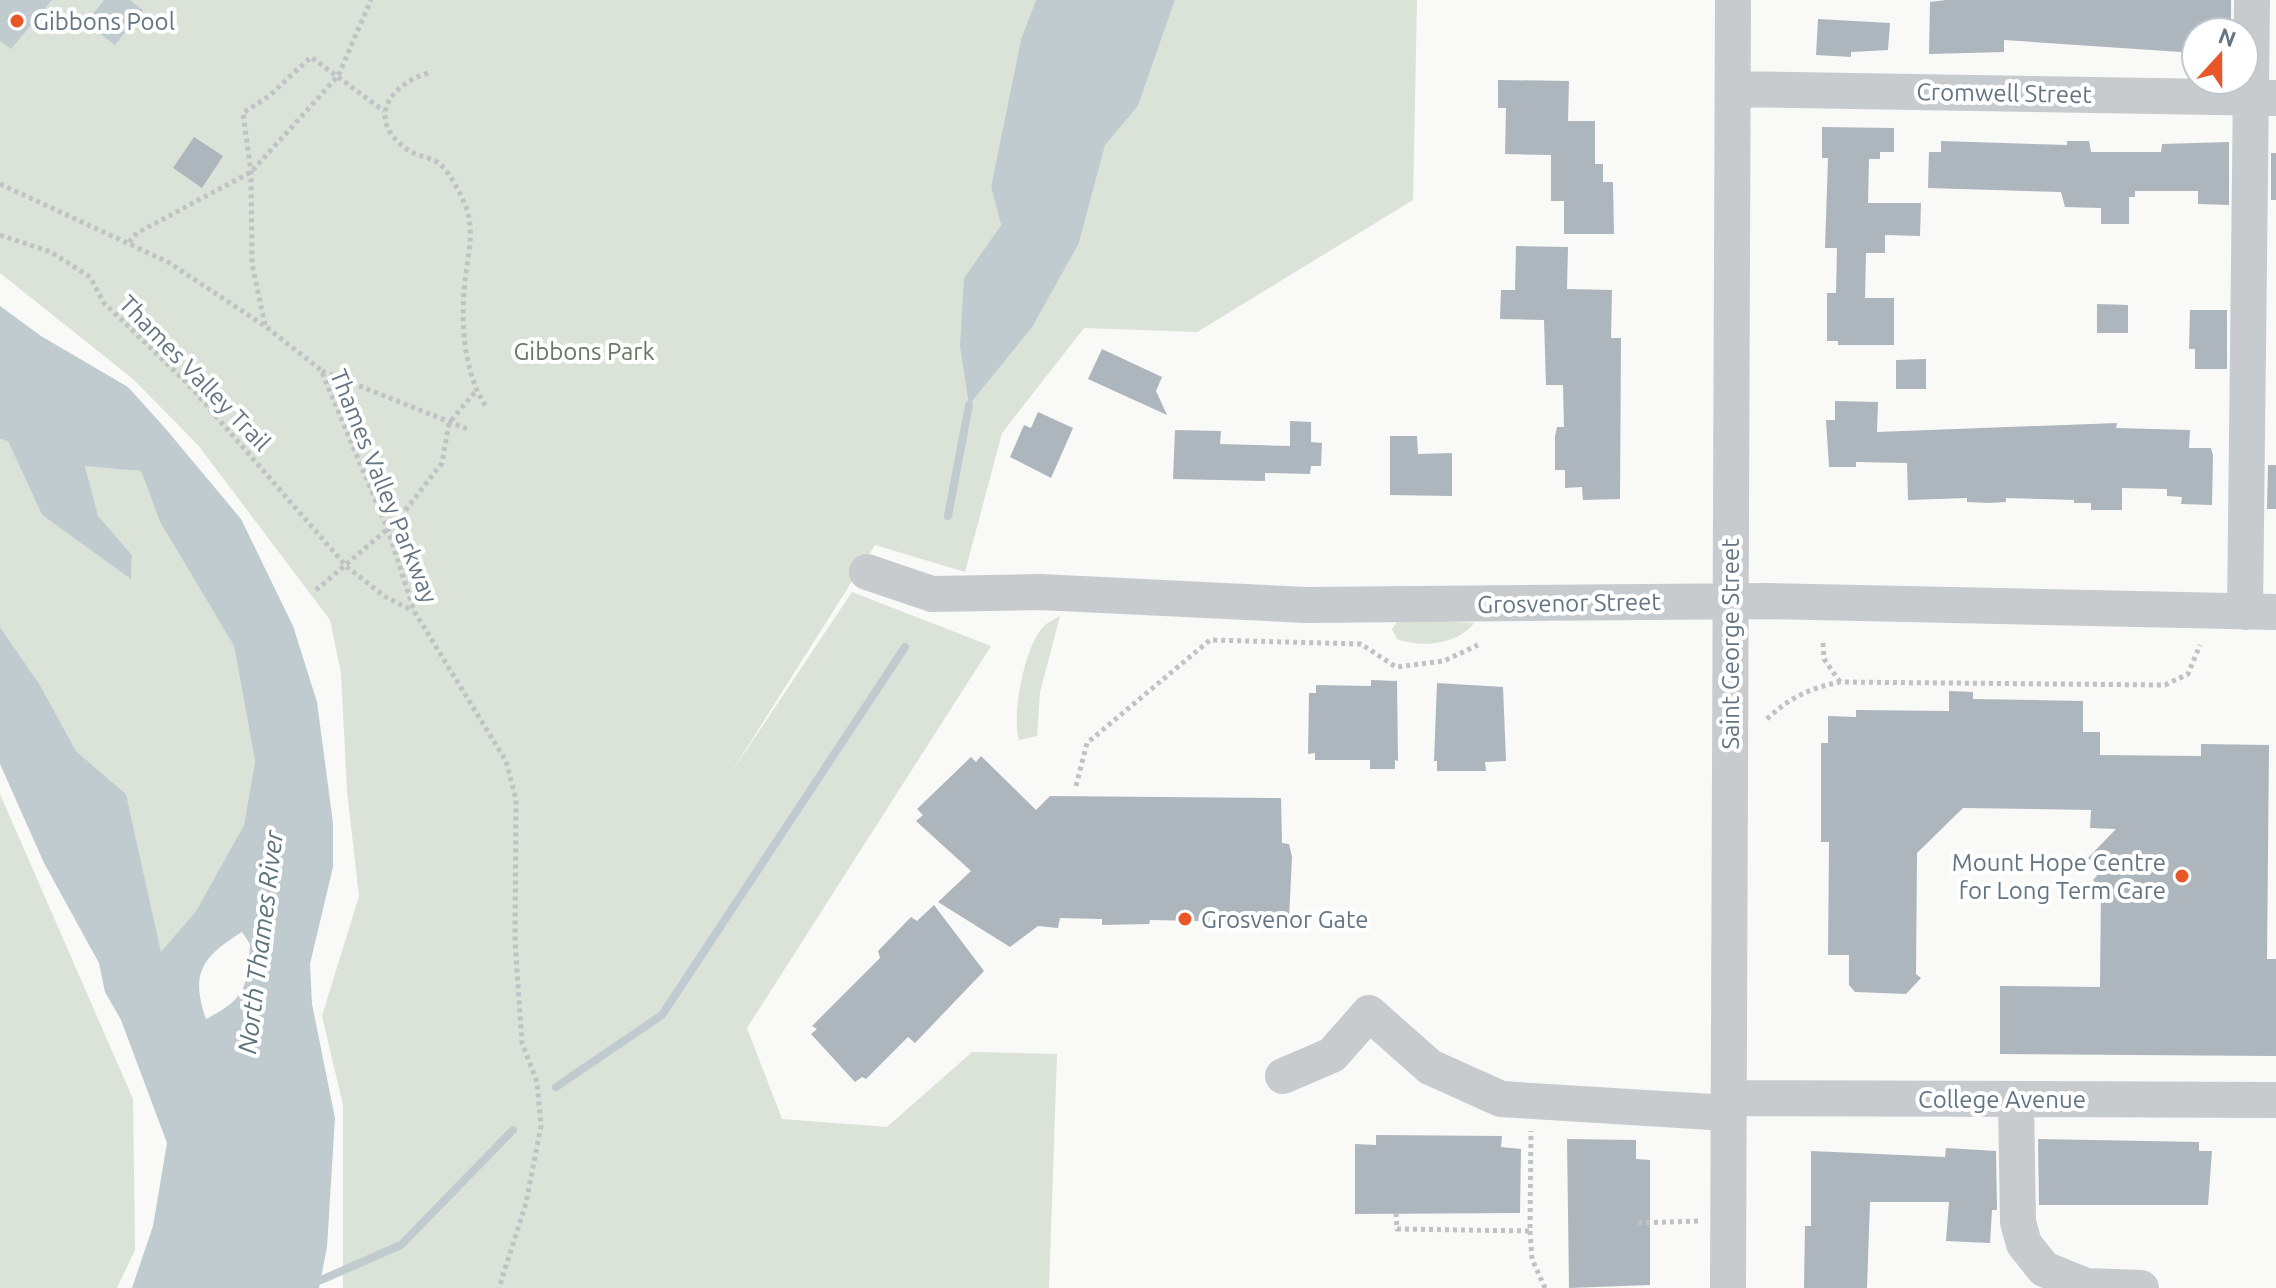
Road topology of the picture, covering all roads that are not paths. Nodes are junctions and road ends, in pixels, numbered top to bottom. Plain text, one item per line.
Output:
1 (1733, 0) edge
2 (2252, 0) edge
3 (1733, 89) junction
4 (2263, 98) edge
5 (867, 572) dead end
6 (1730, 601) junction
7 (2260, 612) edge
8 (1283, 1076) dead end
9 (2016, 1100) junction
10 (2276, 1100) edge
11 (1728, 1106) junction
12 (2064, 1283) edge
13 (1728, 1288) edge
14 (2141, 1288) edge

1 - 3 street, Saint George Street
2 - 4 street
3 - 4 street, Cromwell Street
3 - 6 street, Saint George Street
4 - 7 street
5 - 6 street, Grosvenor Street
6 - 7 street, Grosvenor Street
6 - 11 street, Saint George Street
8 - 11 street, College Avenue
9 - 10 street, College Avenue
9 - 11 street, College Avenue
9 - 12 street
11 - 13 street, Saint George Street
12 - 14 street

